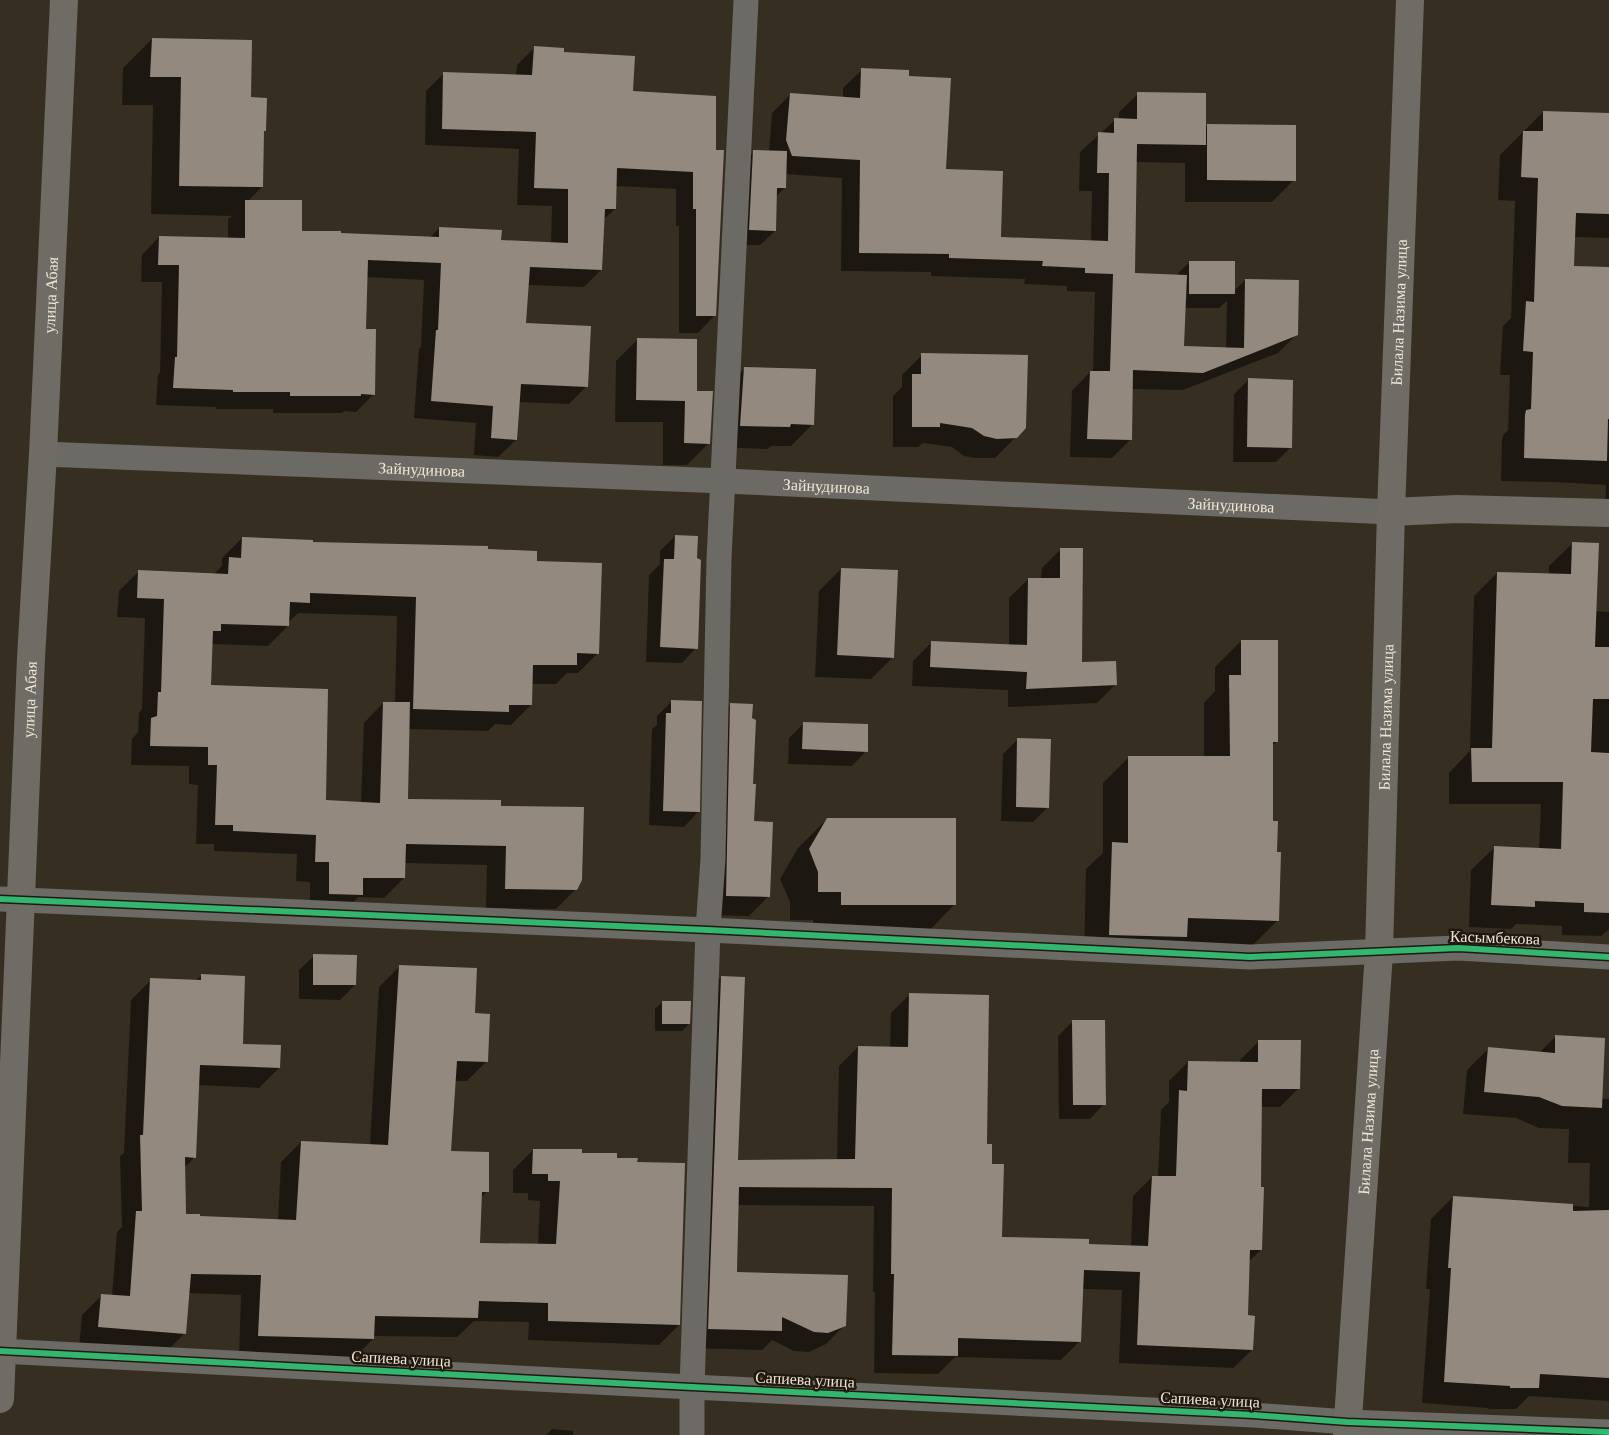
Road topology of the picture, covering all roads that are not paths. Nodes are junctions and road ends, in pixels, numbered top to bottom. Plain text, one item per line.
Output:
1 (64, 0) edge
2 (746, 0) edge
3 (1410, 0) edge
4 (43, 454) junction
5 (724, 481) junction
6 (1391, 512) junction
7 (1609, 513) edge
8 (11, 899) edge
9 (708, 930) junction
10 (1379, 952) junction
11 (1609, 957) edge
12 (1, 1351) edge
13 (692, 1387) junction
14 (0, 1399) edge
15 (1347, 1429) edge
16 (1609, 1432) edge
17 (692, 1435) edge

1 - 4 street, улица Абая
2 - 5 street
3 - 6 street, Билала Назима улица
4 - 5 street, Зайнудинова
4 - 8 street, улица Абая
5 - 6 street, Зайнудинова
5 - 9 street
6 - 7 street, Зайнудинова
6 - 10 street, Билала Назима улица
8 - 9 street, Касымбекова
8 - 12 street, улица Абая
9 - 10 street, Касымбекова
9 - 13 street
10 - 11 street, Касымбекова
10 - 15 street, Билала Назима улица
12 - 13 street, Сапиева улица
12 - 14 street, улица Абая
13 - 15 street, Сапиева улица
13 - 17 street
15 - 16 street, Сапиева улица

